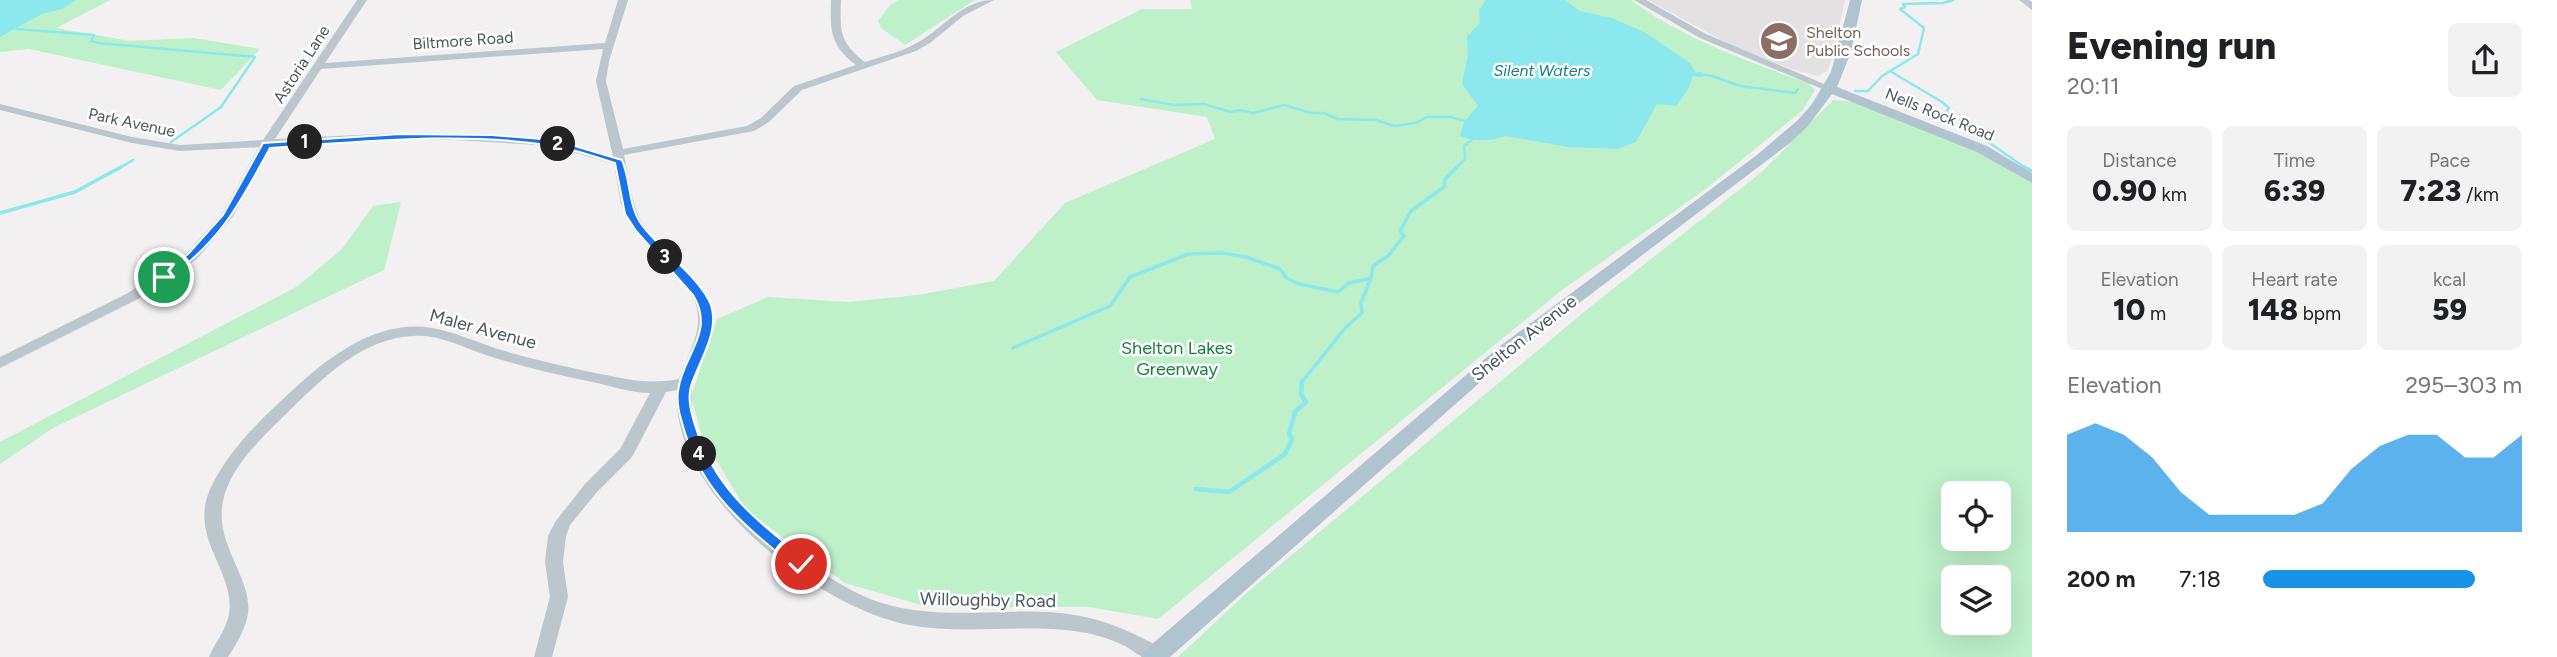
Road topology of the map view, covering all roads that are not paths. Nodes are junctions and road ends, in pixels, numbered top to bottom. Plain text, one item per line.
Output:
1 (362, 0) edge
2 (624, 0) edge
3 (836, 0) edge
4 (989, 0) edge
5 (1639, 0) edge
6 (1856, 0) edge
7 (2024, 0) edge
8 (2032, 7) edge
9 (609, 46) junction
10 (319, 66) junction
11 (864, 66) junction
12 (1830, 89) junction
13 (0, 107) edge
14 (266, 145) junction
15 (618, 154) junction
16 (2032, 179) edge
17 (0, 363) edge
18 (685, 383) junction
19 (660, 388) junction
20 (1155, 656) edge
21 (218, 657) edge
22 (543, 657) edge

1 - 10 street, Astoria Lane
2 - 9 street, Willoughby Road
3 - 11 street
4 - 11 street
5 - 12 street
6 - 12 main road, Shelton Avenue
7 - 8 street
9 - 10 street, Biltmore Road
9 - 15 street, Willoughby Road
10 - 14 street, Astoria Lane
11 - 15 street
12 - 16 main road, Nells Rock Road
12 - 20 main road, Shelton Avenue
13 - 14 street, Park Avenue
14 - 15 street, Park Avenue
14 - 17 street, Astoria Lane
15 - 18 street, Willoughby Road
18 - 19 street, Maler Avenue
18 - 20 street, Willoughby Road
19 - 21 street, Maler Avenue
19 - 22 street

